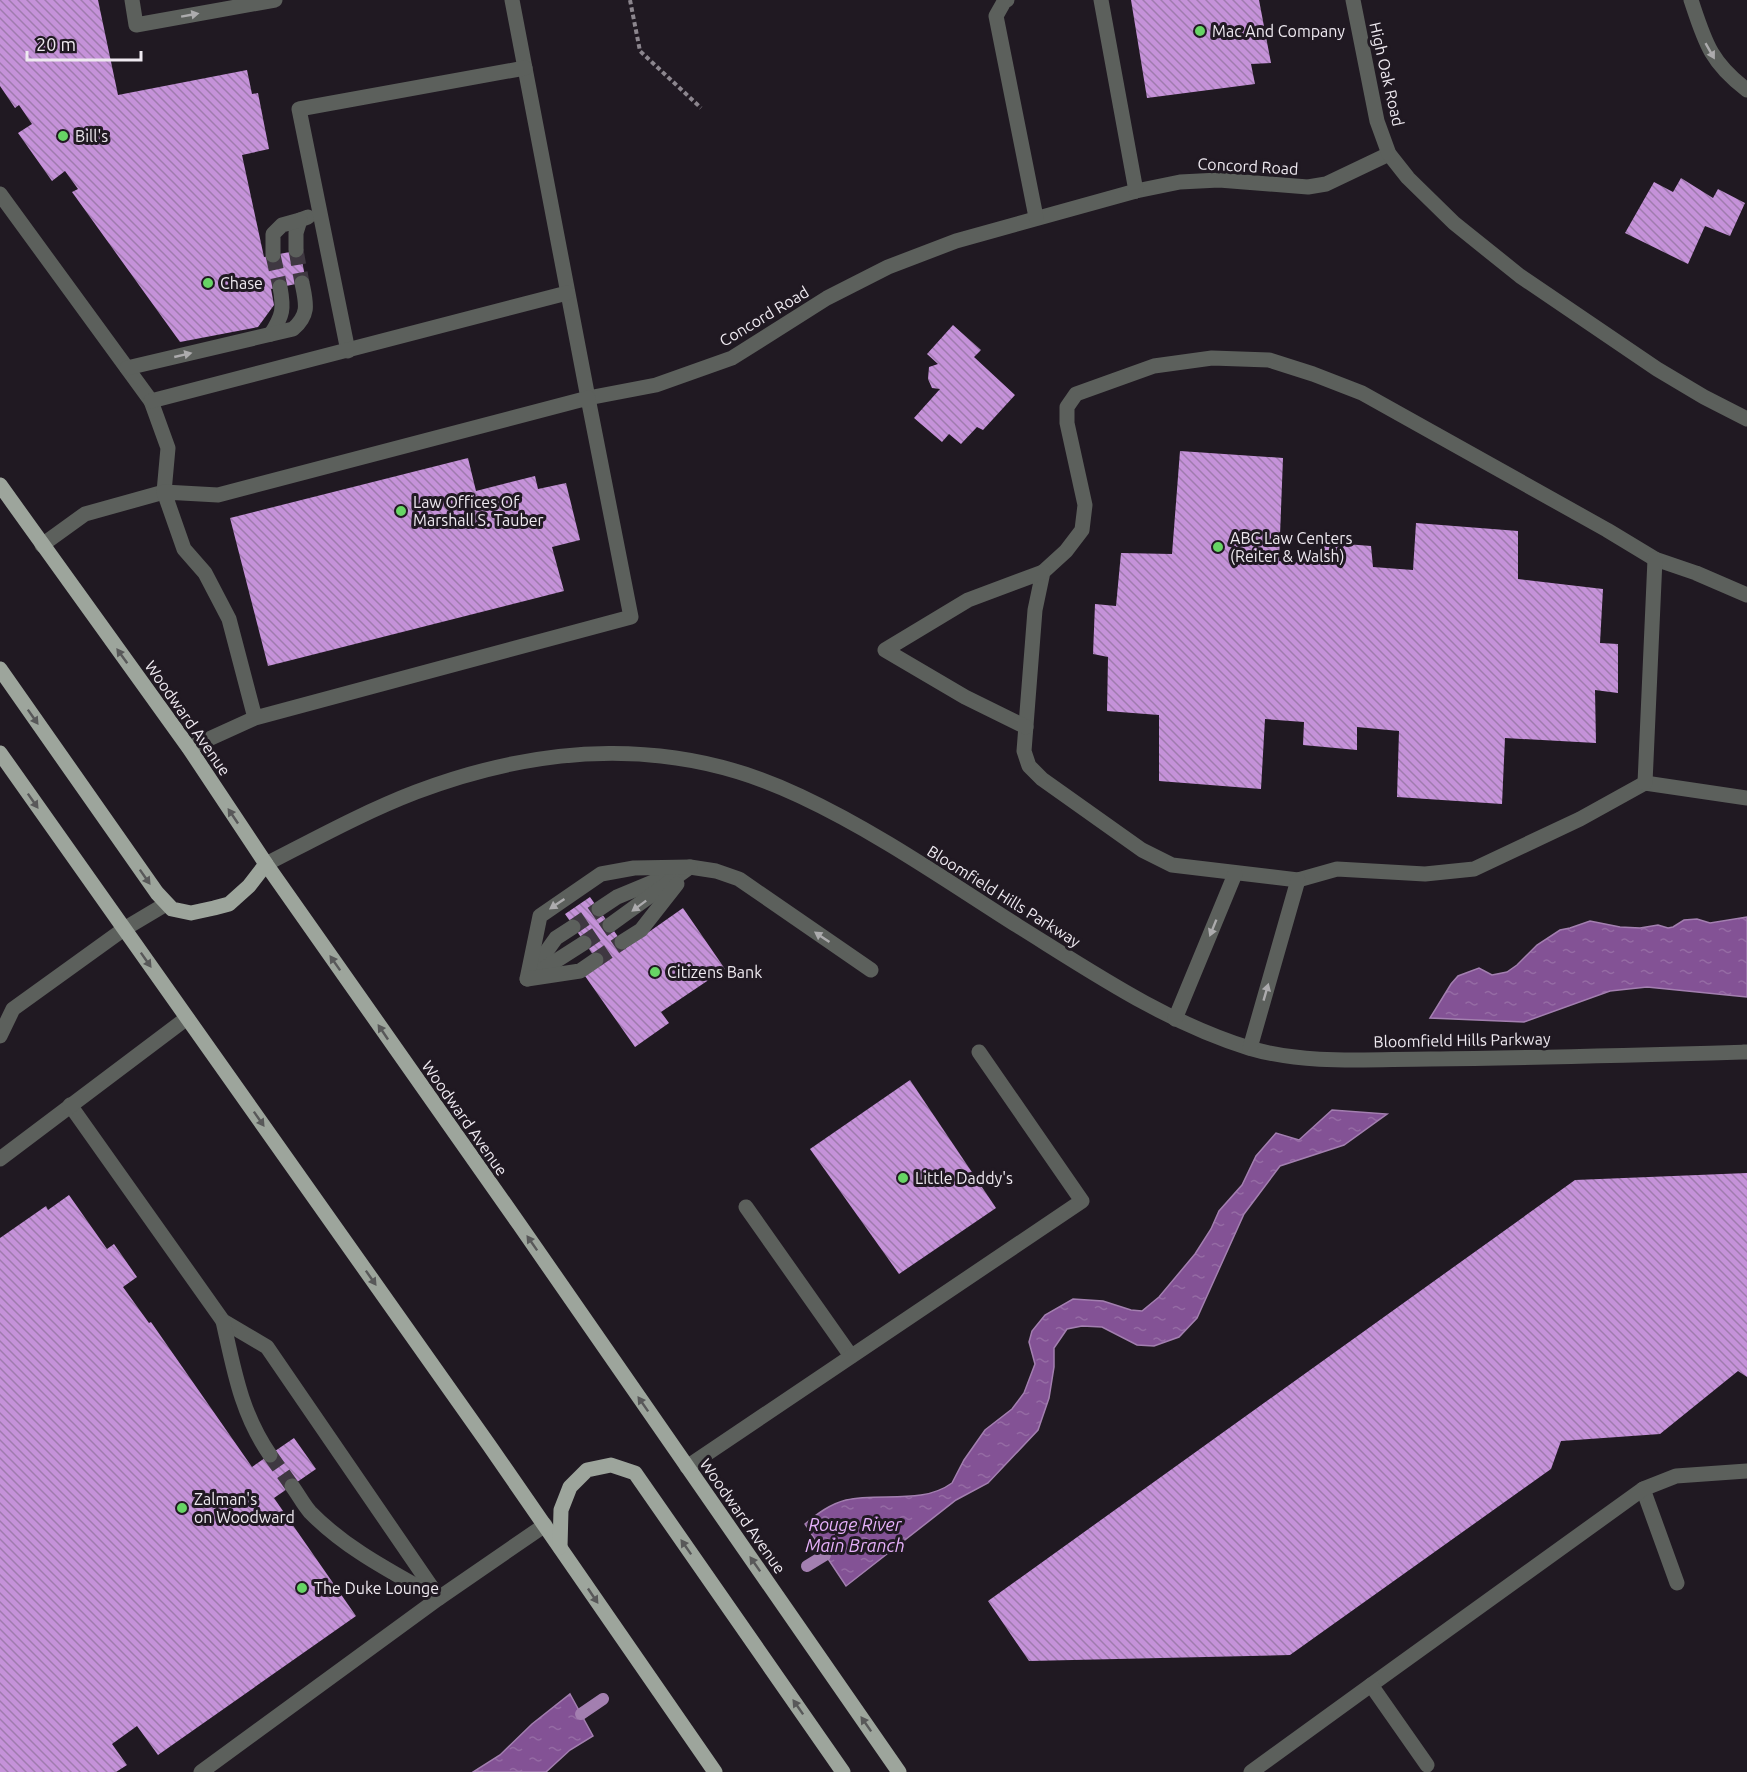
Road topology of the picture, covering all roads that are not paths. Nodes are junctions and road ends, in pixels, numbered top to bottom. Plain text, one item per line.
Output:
1 (132, 0) edge
2 (275, 0) edge
3 (512, 0) edge
4 (1007, 0) edge
5 (1101, 0) edge
6 (1353, 0) edge
7 (1690, 0) edge
8 (525, 68) junction
9 (1747, 90) edge
10 (1389, 154) junction
11 (1136, 190) junction
12 (0, 194) edge
13 (319, 213) junction
14 (1036, 217) junction
15 (300, 220) junction
16 (296, 250) tunnel mouth
17 (273, 255) tunnel mouth
18 (302, 283) tunnel mouth
19 (280, 287) tunnel mouth
20 (567, 293) junction
21 (271, 334) junction
22 (348, 351) junction
23 (127, 368) junction
24 (588, 398) junction
25 (152, 401) junction
26 (1747, 419) edge
27 (0, 485) edge
28 (164, 492) junction
29 (42, 545) junction
30 (1655, 559) junction
31 (1043, 572) junction
32 (1747, 595) edge
33 (0, 669) edge
34 (255, 718) junction
35 (1026, 728) junction
36 (189, 748) junction
37 (0, 753) edge
38 (1645, 783) junction
39 (1747, 798) edge
40 (266, 864) junction
41 (690, 867) junction
42 (1235, 874) junction
43 (1298, 880) junction
44 (166, 904) junction
45 (598, 909) tunnel mouth
46 (610, 925) tunnel mouth
47 (573, 927) tunnel mouth
48 (124, 929) junction
49 (622, 942) tunnel mouth
50 (584, 943) tunnel mouth
51 (596, 960) tunnel mouth
52 (871, 970) dead end
53 (527, 979) junction
54 (6, 1012) edge
55 (187, 1017) junction
56 (1175, 1019) junction
57 (0, 1036) edge
58 (1250, 1048) junction
59 (979, 1052) dead end
60 (1747, 1052) edge
61 (70, 1105) junction
62 (0, 1159) edge
63 (746, 1207) dead end
64 (223, 1321) junction
65 (851, 1356) junction
66 (270, 1455) tunnel mouth
67 (687, 1467) junction
68 (1747, 1471) edge
69 (292, 1486) tunnel mouth
70 (1644, 1489) junction
71 (545, 1525) junction
72 (560, 1547) junction
73 (1677, 1583) dead end
74 (439, 1598) junction
75 (1371, 1685) junction
76 (1427, 1765) dead end
77 (201, 1772) edge
78 (715, 1772) edge
79 (843, 1772) edge
80 (899, 1772) edge
81 (1251, 1772) edge

1 -> 2 street
3 - 8 street
4 - 14 street
5 - 11 street
6 - 10 street, High Oak Road
7 -> 9 street
8 - 13 street
8 - 20 street
10 - 11 street, Concord Road
10 - 26 street
11 - 14 street, Concord Road
12 - 23 street
13 - 15 street
13 - 22 street
14 - 24 street, Concord Road
15 - 16 street
15 - 17 street
18 - 21 street
19 - 21 street
20 - 22 street
20 - 24 street
23 -> 21 street
22 - 25 street
23 - 25 street
24 - 28 street, Concord Road
24 - 34 street
25 - 28 street
27 - 29 main road, Woodward Avenue
28 - 29 street, Concord Road
28 - 34 street
36 -> 29 main road, Woodward Avenue
30 - 31 street
30 - 32 street
30 - 38 street
31 - 35 street
31 - 35 street
33 -> 44 main road
34 - 36 street
35 - 42 street
40 -> 36 main road, Woodward Avenue
37 -> 48 main road
38 - 39 street
38 - 43 street
40 - 44 main road
40 - 56 street, Bloomfield Hills Parkway
67 -> 40 main road, Woodward Avenue
41 - 45 street
41 -> 46 street
41 - 49 street
52 -> 41 street
41 -> 53 street
42 - 43 street
42 -> 56 street
58 -> 43 street
44 - 48 street
47 - 53 street
48 - 54 street
48 -> 55 main road
50 - 53 street
51 - 53 street
54 - 57 street
55 - 61 street
55 -> 71 main road
56 - 58 street, Bloomfield Hills Parkway
58 - 60 street, Bloomfield Hills Parkway
59 - 65 street
61 - 62 street
61 - 64 street
63 - 65 street
64 - 66 street
64 - 74 street
65 - 67 street
80 -> 67 main road, Woodward Avenue
68 - 70 street
69 - 74 street
70 - 73 street
70 - 75 street
71 - 72 main road
71 - 74 street
72 -> 78 main road
79 -> 72 main road
74 - 77 street
75 - 76 street
75 - 81 street

